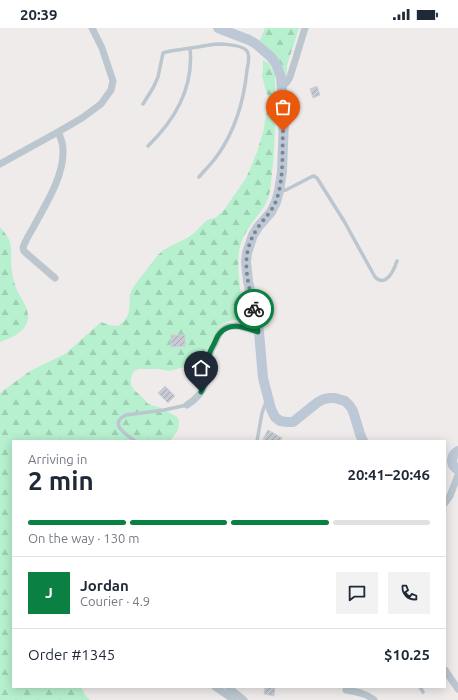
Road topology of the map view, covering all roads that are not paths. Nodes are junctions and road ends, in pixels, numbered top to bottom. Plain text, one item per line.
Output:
1 (92, 28) edge
2 (218, 28) edge
3 (305, 28) edge
4 (238, 36) junction
5 (235, 46) junction
6 (190, 48) junction
7 (282, 86) junction
8 (143, 104) dead end
9 (58, 132) junction
10 (148, 146) dead end
11 (0, 164) edge
12 (199, 176) dead end
13 (280, 191) junction
14 (397, 261) dead end
15 (56, 278) dead end
16 (258, 332) junction
17 (268, 397) junction
18 (187, 405) joint
19 (134, 440) edge
20 (257, 440) edge
21 (363, 440) edge
22 (452, 453) edge
23 (458, 470) edge
24 (458, 474) edge
25 (446, 502) edge
26 (446, 671) edge
27 (216, 688) edge
28 (229, 688) edge
29 (421, 688) edge
30 (458, 689) edge
31 (346, 690) dead end
32 (423, 692) dead end
33 (234, 700) edge
34 (244, 700) edge
35 (374, 700) edge

1 - 9 street
2 - 4 street
3 - 7 street
4 - 5 lane
4 - 7 street
5 - 6 lane
5 - 12 lane
6 - 8 lane
6 - 10 lane
7 - 13 street
9 - 11 street
9 - 15 street
13 - 14 lane
13 - 16 street
16 - 17 street
16 - 18 street
17 - 20 lane
17 - 21 street
18 - 19 lane
22 - 23 street
24 - 25 street
26 - 30 street
27 - 33 street
28 - 34 street
29 - 32 lane
31 - 35 street

